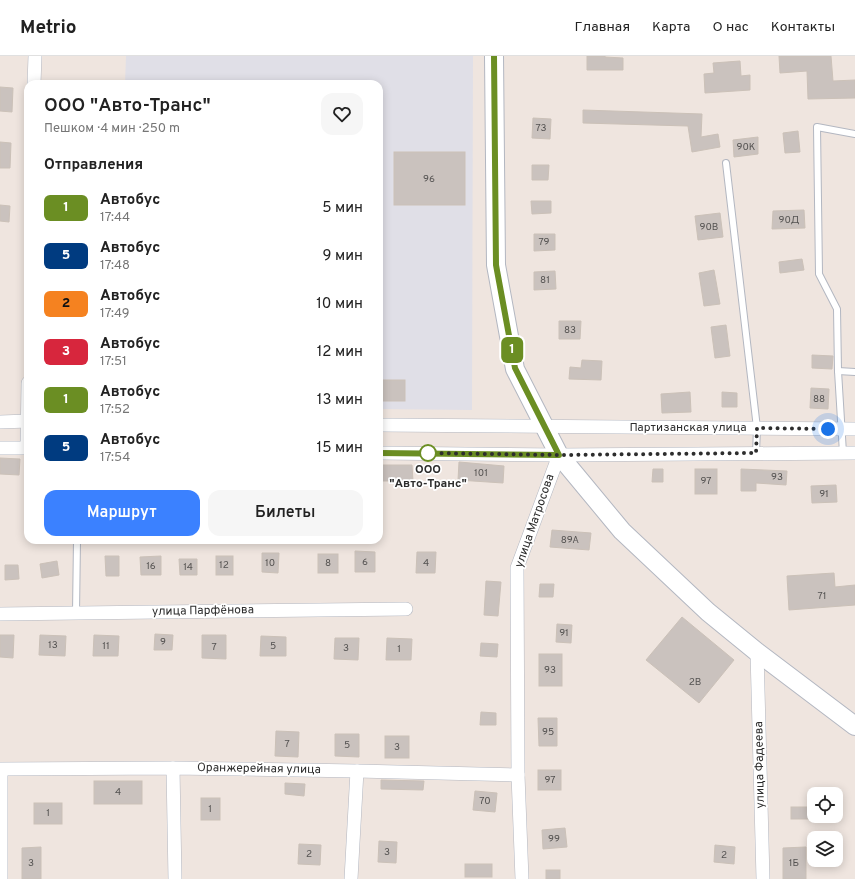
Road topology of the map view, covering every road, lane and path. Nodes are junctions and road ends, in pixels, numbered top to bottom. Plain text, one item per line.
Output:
1 (35, 56) edge
2 (494, 56) edge
3 (34, 80) edge
4 (855, 134) edge
5 (726, 163) dead end
6 (838, 371) junction
7 (855, 372) edge
8 (24, 421) edge
9 (0, 422) edge
10 (383, 425) edge
11 (545, 427) junction
12 (757, 428) junction
13 (849, 429) edge
14 (0, 448) edge
15 (24, 448) edge
16 (383, 452) edge
17 (756, 453) junction
18 (849, 453) edge
19 (559, 455) junction
20 (77, 544) edge
21 (406, 609) dead end
22 (76, 613) junction
23 (0, 614) edge
24 (757, 652) junction
25 (855, 726) edge
26 (173, 768) junction
27 (1, 769) edge
28 (357, 771) junction
29 (518, 775) junction
30 (1, 879) edge
31 (175, 879) edge
32 (351, 879) edge
33 (522, 879) edge
34 (763, 879) edge

1 - 3 street
2 - 11 main road
4 - 6 lane
5 - 12 lane
6 - 7 lane
6 - 13 lane
8 - 9 street
10 - 11 street, Партизанская улица
11 - 12 street, Партизанская улица
11 - 19 main road
12 - 13 street, Партизанская улица
12 - 17 lane
13 - 18 lane
14 - 15 street
16 - 19 street, Партизанская улица
17 - 18 street, Партизанская улица
17 - 19 street, Партизанская улица
19 - 24 main road
19 - 29 street, улица Матросова
20 - 22 lane
21 - 22 street, улица Парфёнова
22 - 23 street, улица Парфёнова
24 - 25 main road
24 - 34 street, улица Фадеева
26 - 27 street, Оранжерейная улица
26 - 28 street, Оранжерейная улица
26 - 31 street
27 - 30 street
28 - 29 street, Оранжерейная улица
28 - 32 street
29 - 33 street, улица Матросова

